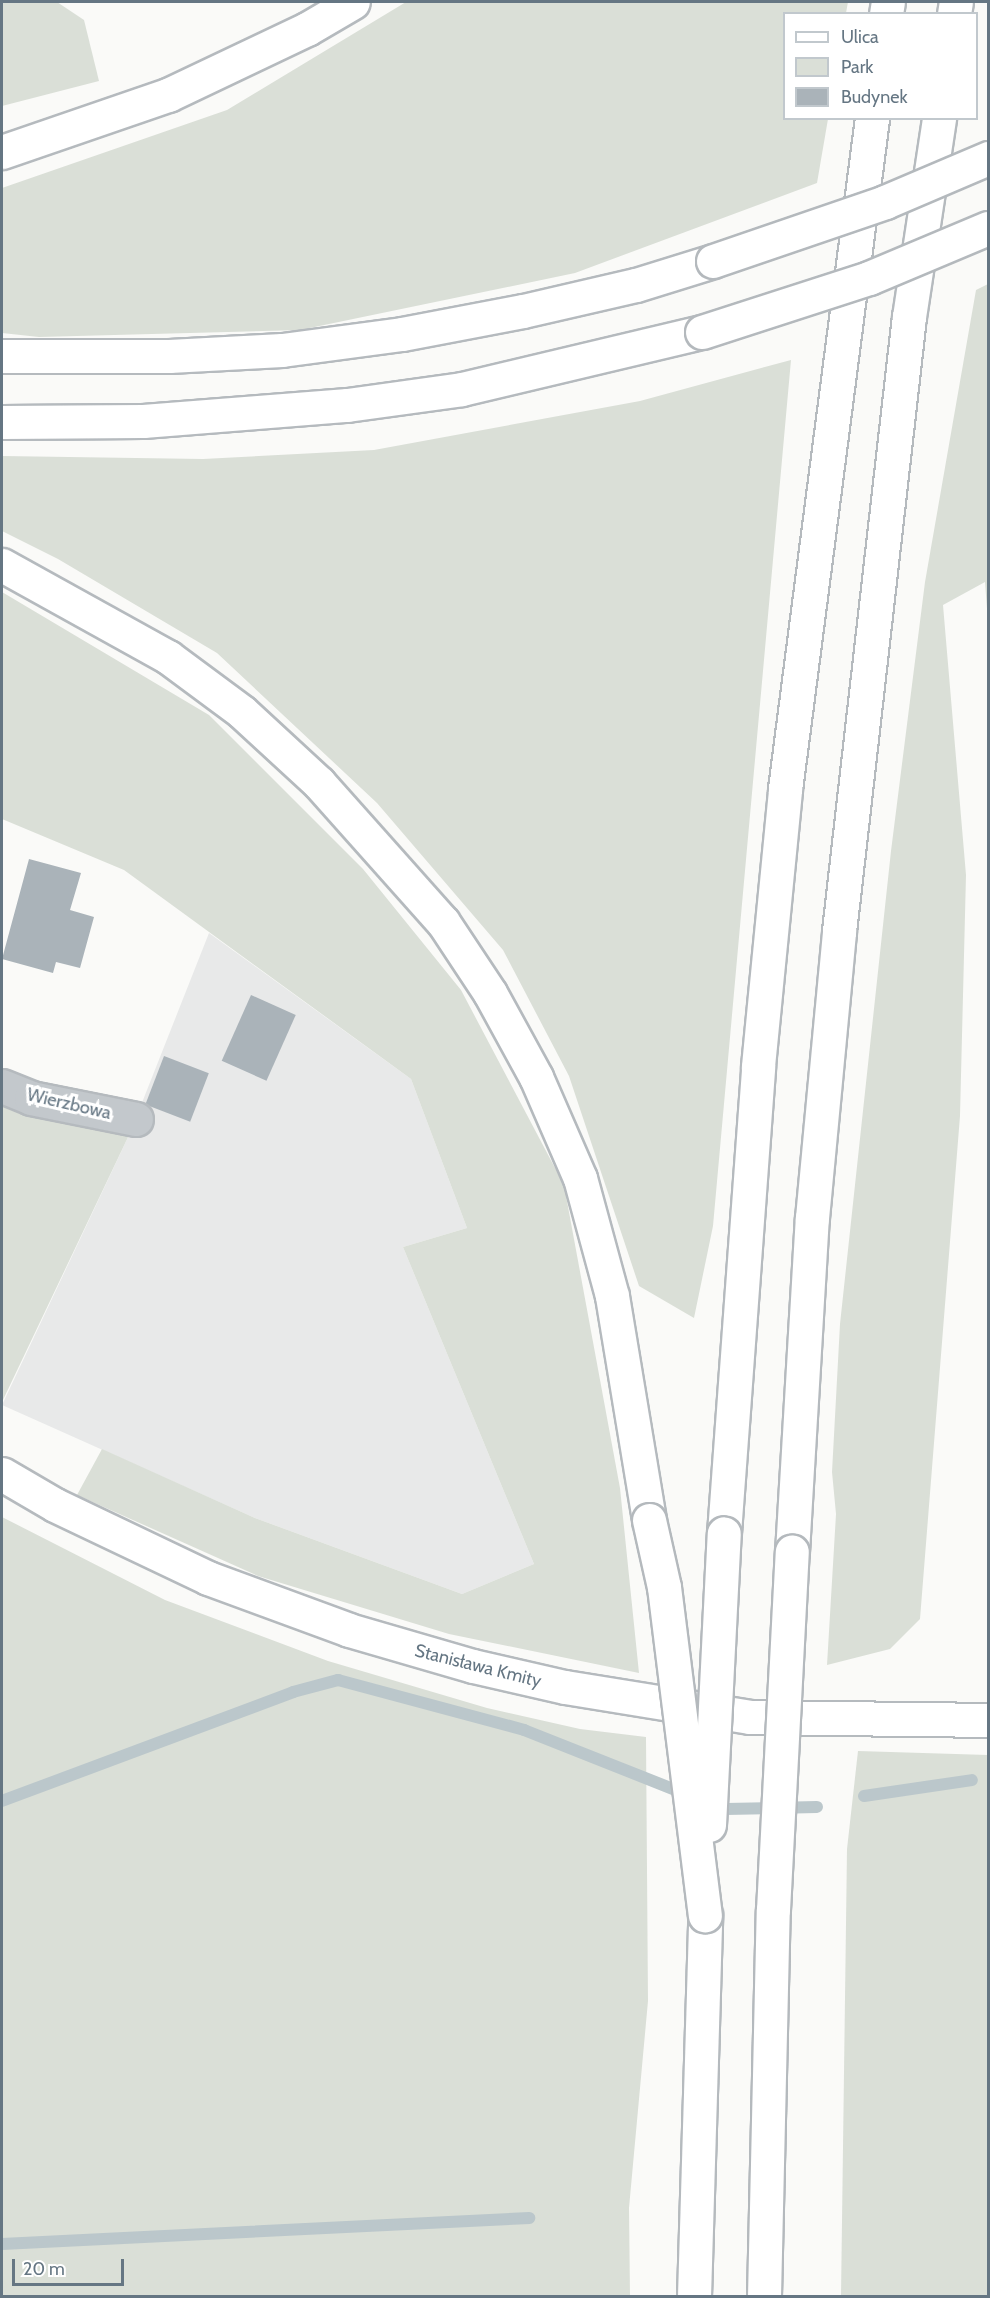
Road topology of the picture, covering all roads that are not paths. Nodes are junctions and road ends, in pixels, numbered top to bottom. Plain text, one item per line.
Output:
1 (353, 2) edge
2 (872, 120) edge
3 (939, 120) edge
4 (2, 152) edge
5 (988, 158) edge
6 (988, 228) edge
7 (2, 356) edge
8 (2, 422) edge
9 (2, 565) edge
10 (2, 1086) edge
11 (136, 1119) dead end
12 (2, 1474) edge
13 (988, 1720) edge
14 (705, 1915) junction
15 (694, 2296) edge
16 (764, 2296) edge

1 - 4 main road
2 - 14 main road, bridge
3 - 16 main road, bridge
5 - 7 main road, bridge
6 - 8 main road, bridge
9 - 14 main road, bridge
10 - 11 street, Wierzbowa
12 - 13 main road, Stanisława Kmity
14 - 15 main road

